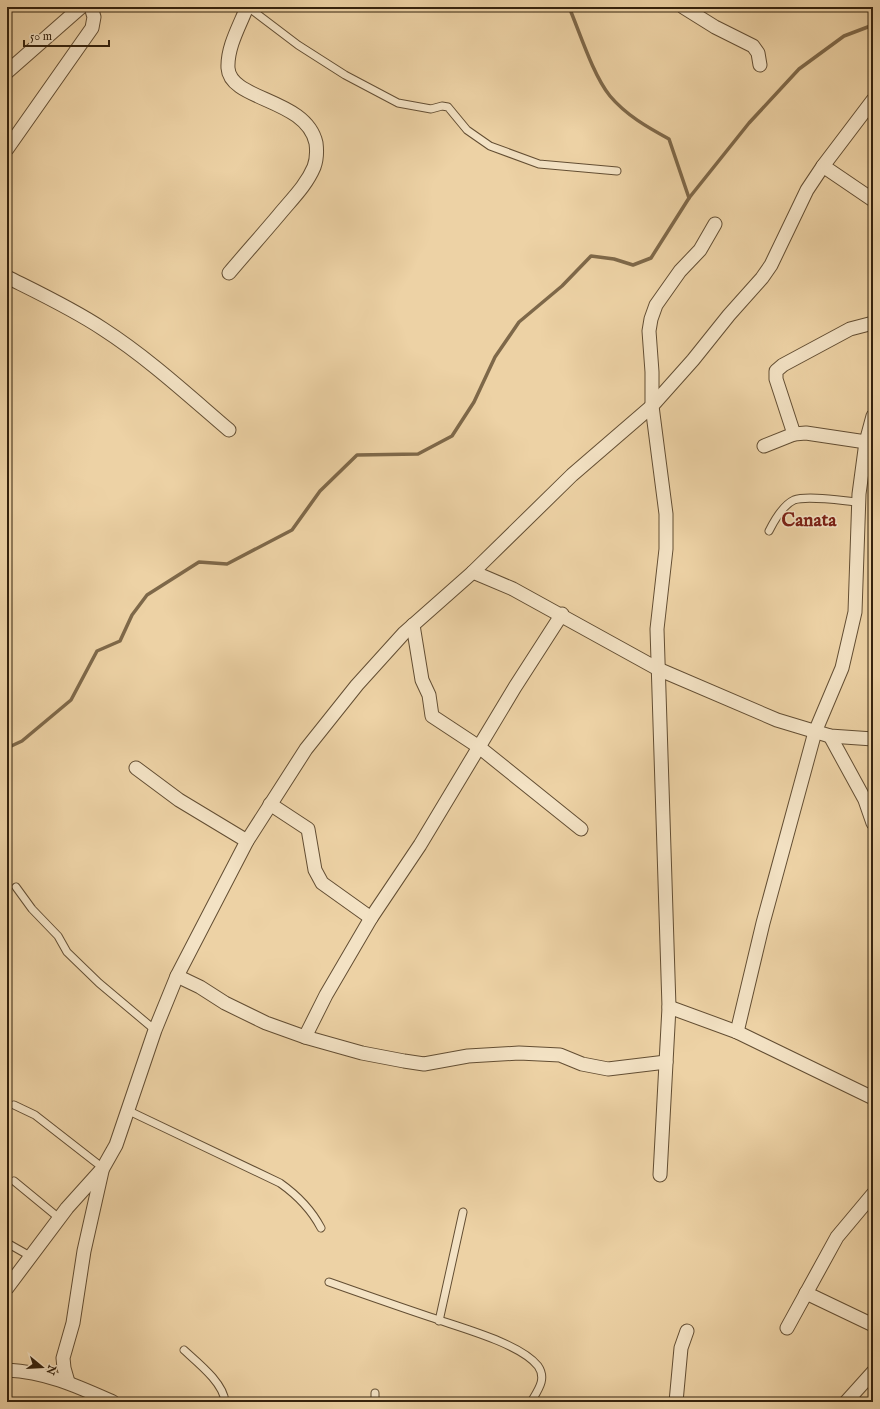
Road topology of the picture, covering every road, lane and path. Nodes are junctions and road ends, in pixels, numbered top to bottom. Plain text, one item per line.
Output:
1 (81, 7) edge
2 (91, 7) edge
3 (248, 7) edge
4 (682, 7) edge
5 (760, 65) dead end
6 (7, 72) edge
7 (873, 100) edge
8 (7, 149) edge
9 (823, 166) junction
10 (617, 171) dead end
11 (873, 200) edge
12 (715, 224) dead end
13 (229, 273) dead end
14 (7, 277) edge
15 (873, 323) edge
16 (652, 406) junction
17 (873, 416) edge
18 (229, 430) dead end
19 (794, 434) junction
20 (866, 442) junction
21 (764, 446) dead end
22 (859, 502) junction
23 (769, 531) dead end
24 (473, 572) junction
25 (562, 614) junction
26 (413, 625) junction
27 (658, 669) junction
28 (815, 732) junction
29 (830, 736) junction
30 (873, 739) edge
31 (479, 746) junction
32 (136, 768) dead end
33 (270, 804) junction
34 (869, 804) edge
35 (873, 823) edge
36 (581, 829) dead end
37 (247, 841) junction
38 (16, 887) dead end
39 (371, 918) junction
40 (177, 976) junction
41 (669, 1007) junction
42 (155, 1030) junction
43 (737, 1032) junction
44 (305, 1037) junction
45 (666, 1062) junction
46 (873, 1098) edge
47 (14, 1105) dead end
48 (129, 1111) junction
49 (103, 1168) junction
50 (660, 1175) dead end
51 (14, 1181) dead end
52 (873, 1194) edge
53 (463, 1212) dead end
54 (59, 1218) junction
55 (320, 1228) dead end
56 (7, 1243) edge
57 (30, 1256) junction
58 (329, 1282) dead end
59 (7, 1288) edge
60 (806, 1294) junction
61 (439, 1320) junction
62 (873, 1325) edge
63 (787, 1328) dead end
64 (687, 1331) dead end
65 (184, 1350) dead end
66 (7, 1370) edge
67 (873, 1372) edge
68 (68, 1382) junction
69 (375, 1393) dead end
70 (113, 1402) edge
71 (225, 1402) edge
72 (375, 1402) edge
73 (531, 1402) edge
74 (676, 1402) edge
75 (846, 1402) edge

1 - 6 street
2 - 8 street
3 - 10 lane
3 - 13 street
4 - 5 street
7 - 9 street
9 - 11 street
9 - 16 street
12 - 16 street
14 - 18 street
15 - 19 street
16 - 24 street
16 - 27 street
17 - 20 street
19 - 20 street
19 - 21 street
20 - 22 street
22 - 23 lane
22 - 28 street
24 - 25 street
24 - 26 street
25 - 27 street
25 - 31 street
26 - 31 street
26 - 33 street
27 - 28 street
27 - 41 street
28 - 29 street
28 - 43 street
29 - 30 street
29 - 34 street
31 - 36 street
31 - 39 street
32 - 37 street
33 - 37 street
33 - 39 street
34 - 35 street
37 - 40 street
38 - 42 lane
39 - 44 street
40 - 42 street
40 - 44 street
41 - 43 street
41 - 45 street
42 - 48 street
43 - 46 street
44 - 45 street
45 - 50 street
47 - 49 lane
48 - 49 street
48 - 55 lane
49 - 54 street
49 - 68 street
51 - 54 lane
52 - 60 street
53 - 61 lane
54 - 57 street
56 - 57 lane
57 - 59 street
58 - 61 lane
60 - 62 street
60 - 63 street
61 - 73 lane
64 - 74 street
65 - 71 lane
66 - 68 street
67 - 75 street
68 - 70 street
69 - 72 lane

